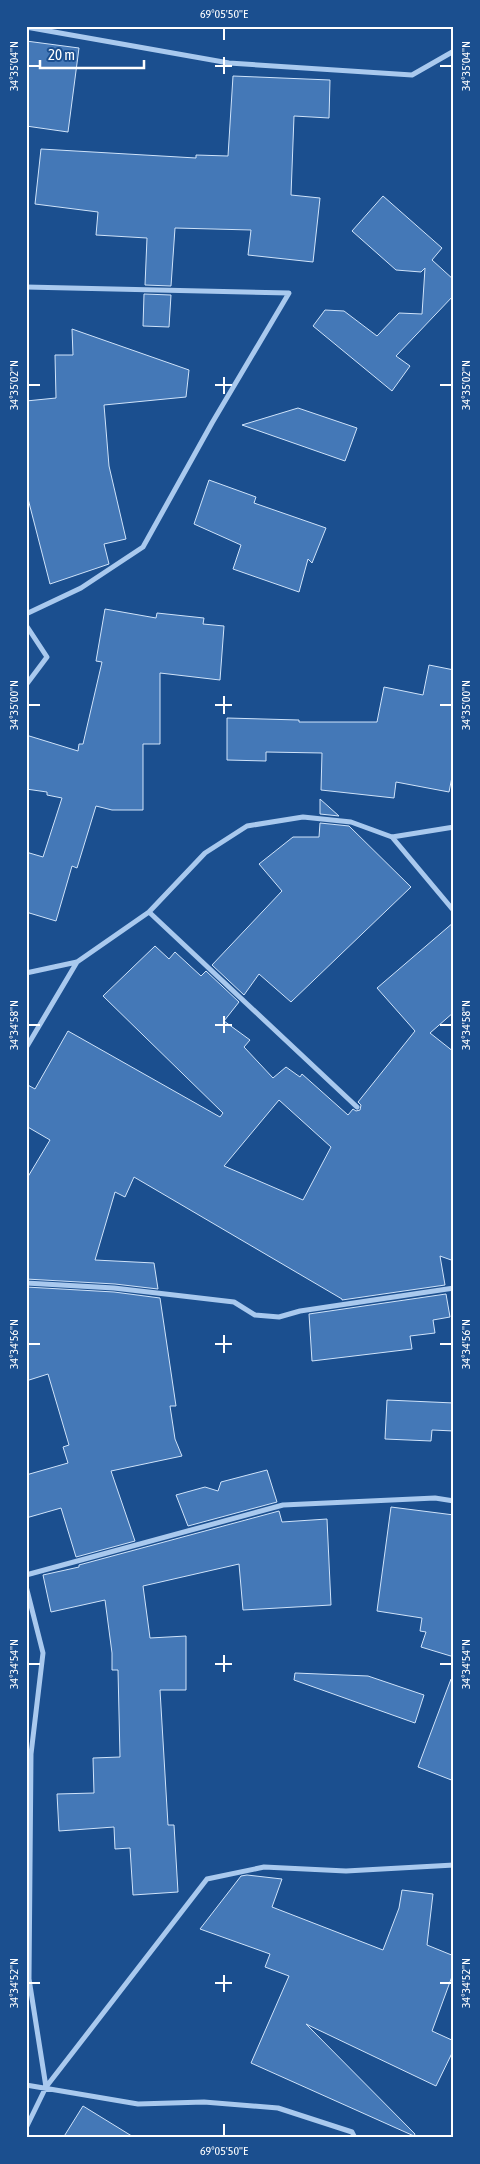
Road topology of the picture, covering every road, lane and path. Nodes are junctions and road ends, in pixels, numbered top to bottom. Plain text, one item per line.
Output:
1 (26, 27) edge
2 (454, 51) edge
3 (26, 287) edge
4 (26, 614) edge
5 (26, 625) edge
6 (26, 685) edge
7 (454, 828) edge
8 (392, 837) junction
9 (454, 911) edge
10 (149, 912) junction
11 (77, 962) junction
12 (26, 973) edge
13 (26, 1048) edge
14 (357, 1107) dead end
15 (26, 1283) edge
16 (454, 1288) edge
17 (454, 1501) edge
18 (26, 1575) edge
19 (26, 1586) edge
20 (454, 1865) edge
21 (26, 2085) edge
22 (46, 2088) junction
23 (26, 2128) edge
24 (355, 2138) edge

1 - 2 street
3 - 4 street
5 - 6 street
7 - 8 street
8 - 9 street
8 - 10 street
10 - 11 street
10 - 14 street
11 - 12 street
11 - 13 street
15 - 16 street
17 - 18 street
19 - 22 street
20 - 22 street
21 - 22 street
22 - 23 street
22 - 24 street

